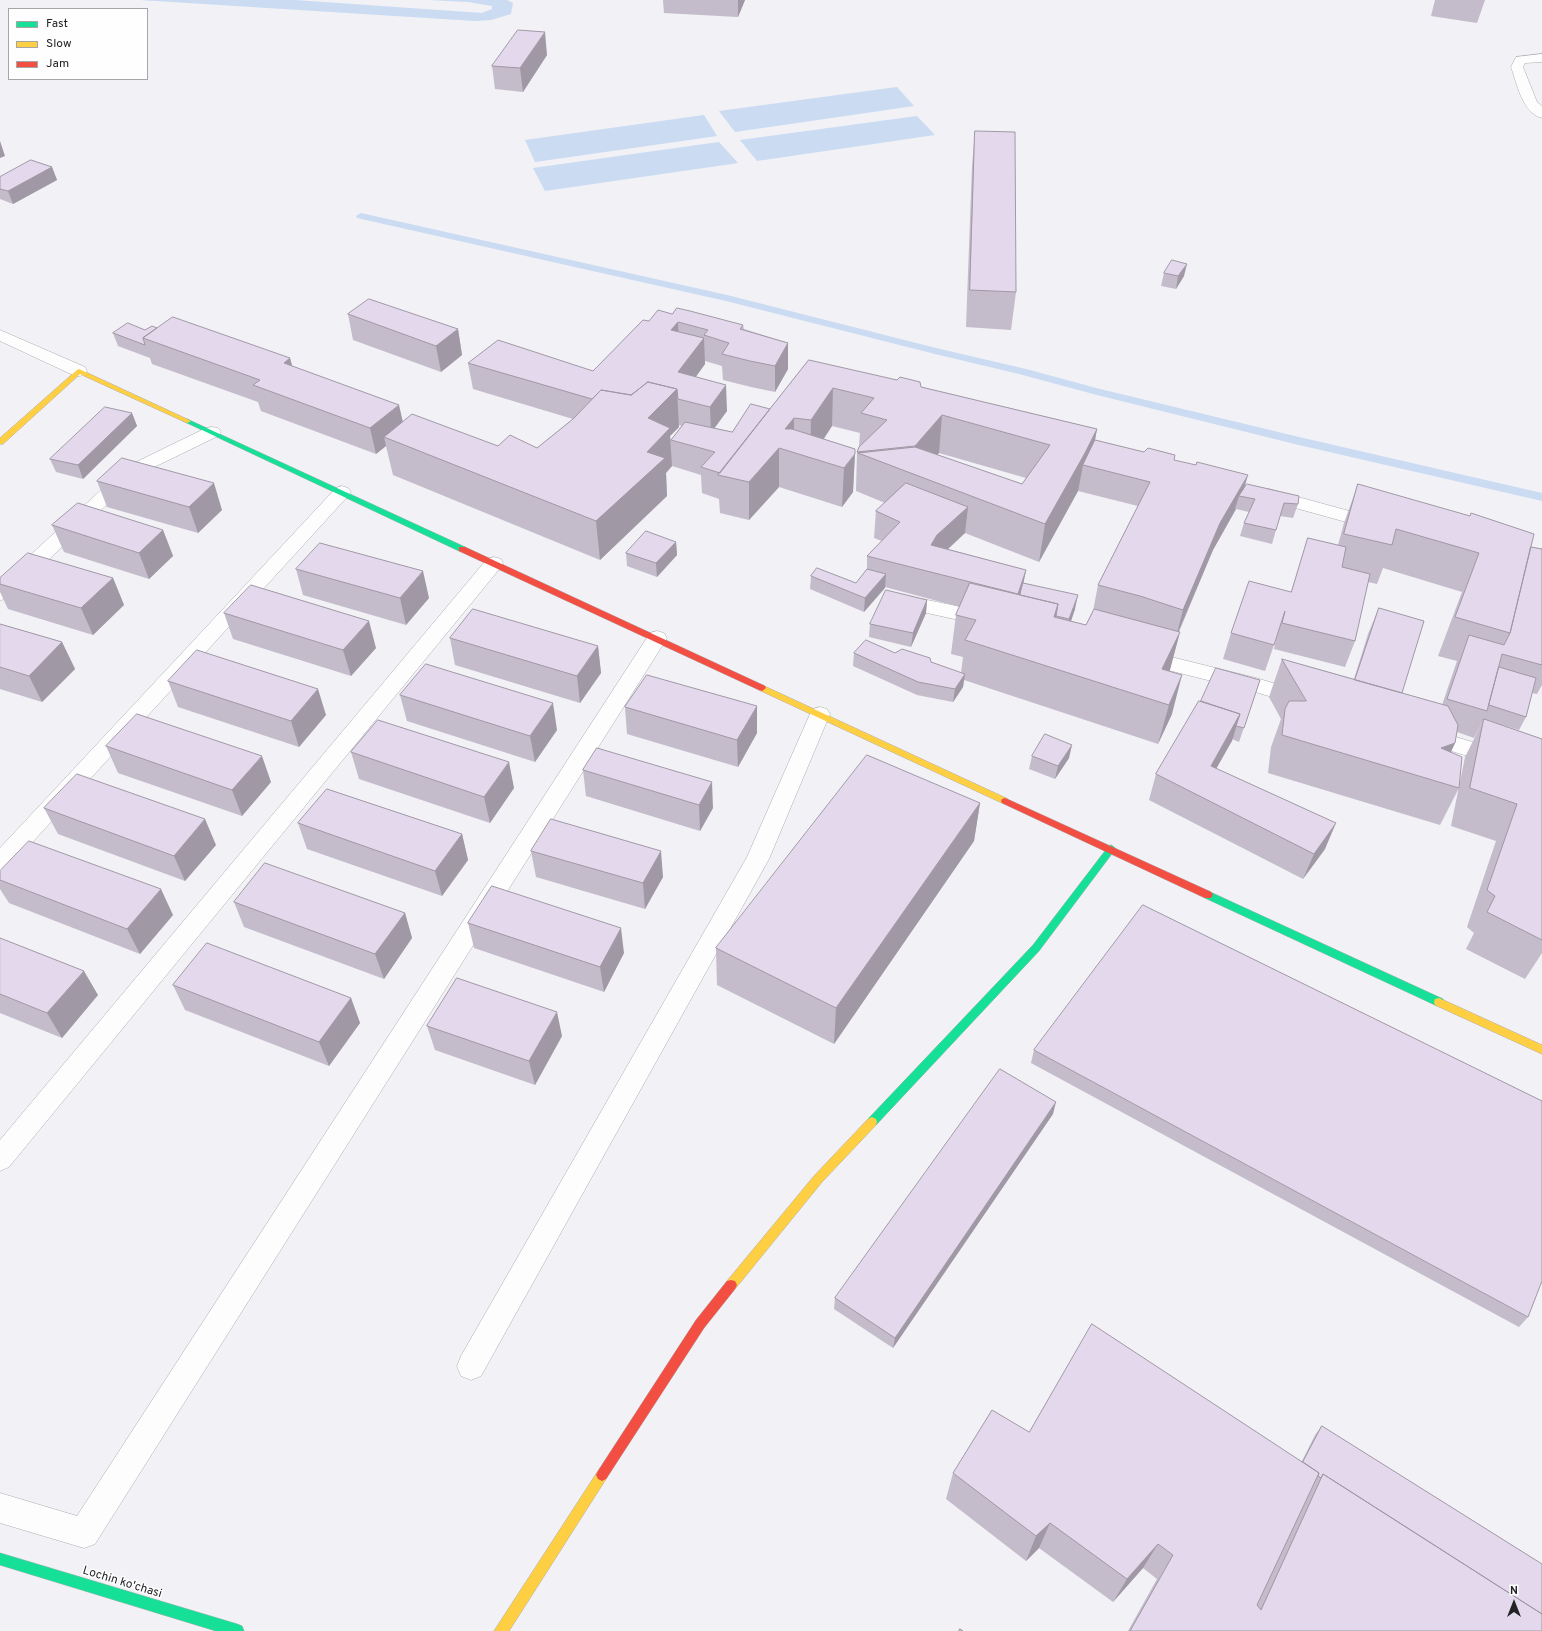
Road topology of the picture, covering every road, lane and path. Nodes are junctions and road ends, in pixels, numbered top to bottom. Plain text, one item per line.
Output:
1 (1542, 58) edge
2 (1527, 91) junction
3 (1542, 93) edge
4 (1542, 114) edge
5 (0, 335) edge
6 (79, 370) junction
7 (212, 432) junction
8 (0, 442) edge
9 (1252, 491) edge
10 (342, 492) junction
11 (1388, 528) edge
12 (494, 563) junction
13 (0, 594) edge
14 (888, 598) edge
15 (1002, 622) edge
16 (658, 638) junction
17 (1125, 652) edge
18 (1316, 703) edge
19 (820, 714) junction
20 (1407, 730) edge
21 (1542, 771) edge
22 (1111, 849) junction
23 (0, 863) edge
24 (1541, 1046) edge
25 (0, 1159) edge
26 (471, 1366) dead end
27 (0, 1508) edge
28 (0, 1559) edge
29 (237, 1631) edge
30 (501, 1631) edge

1 - 2 lane
2 - 3 lane
2 - 4 lane
5 - 6 lane
6 - 7 street
6 - 8 street
7 - 10 street
7 - 13 lane
9 - 11 lane
10 - 12 street
10 - 23 lane
12 - 16 street
12 - 25 lane
14 - 15 lane
16 - 19 street
16 - 27 lane
17 - 18 lane
19 - 22 street
19 - 26 lane
20 - 21 lane
22 - 24 street
22 - 30 street
28 - 29 street, Lochin ko'chasi

